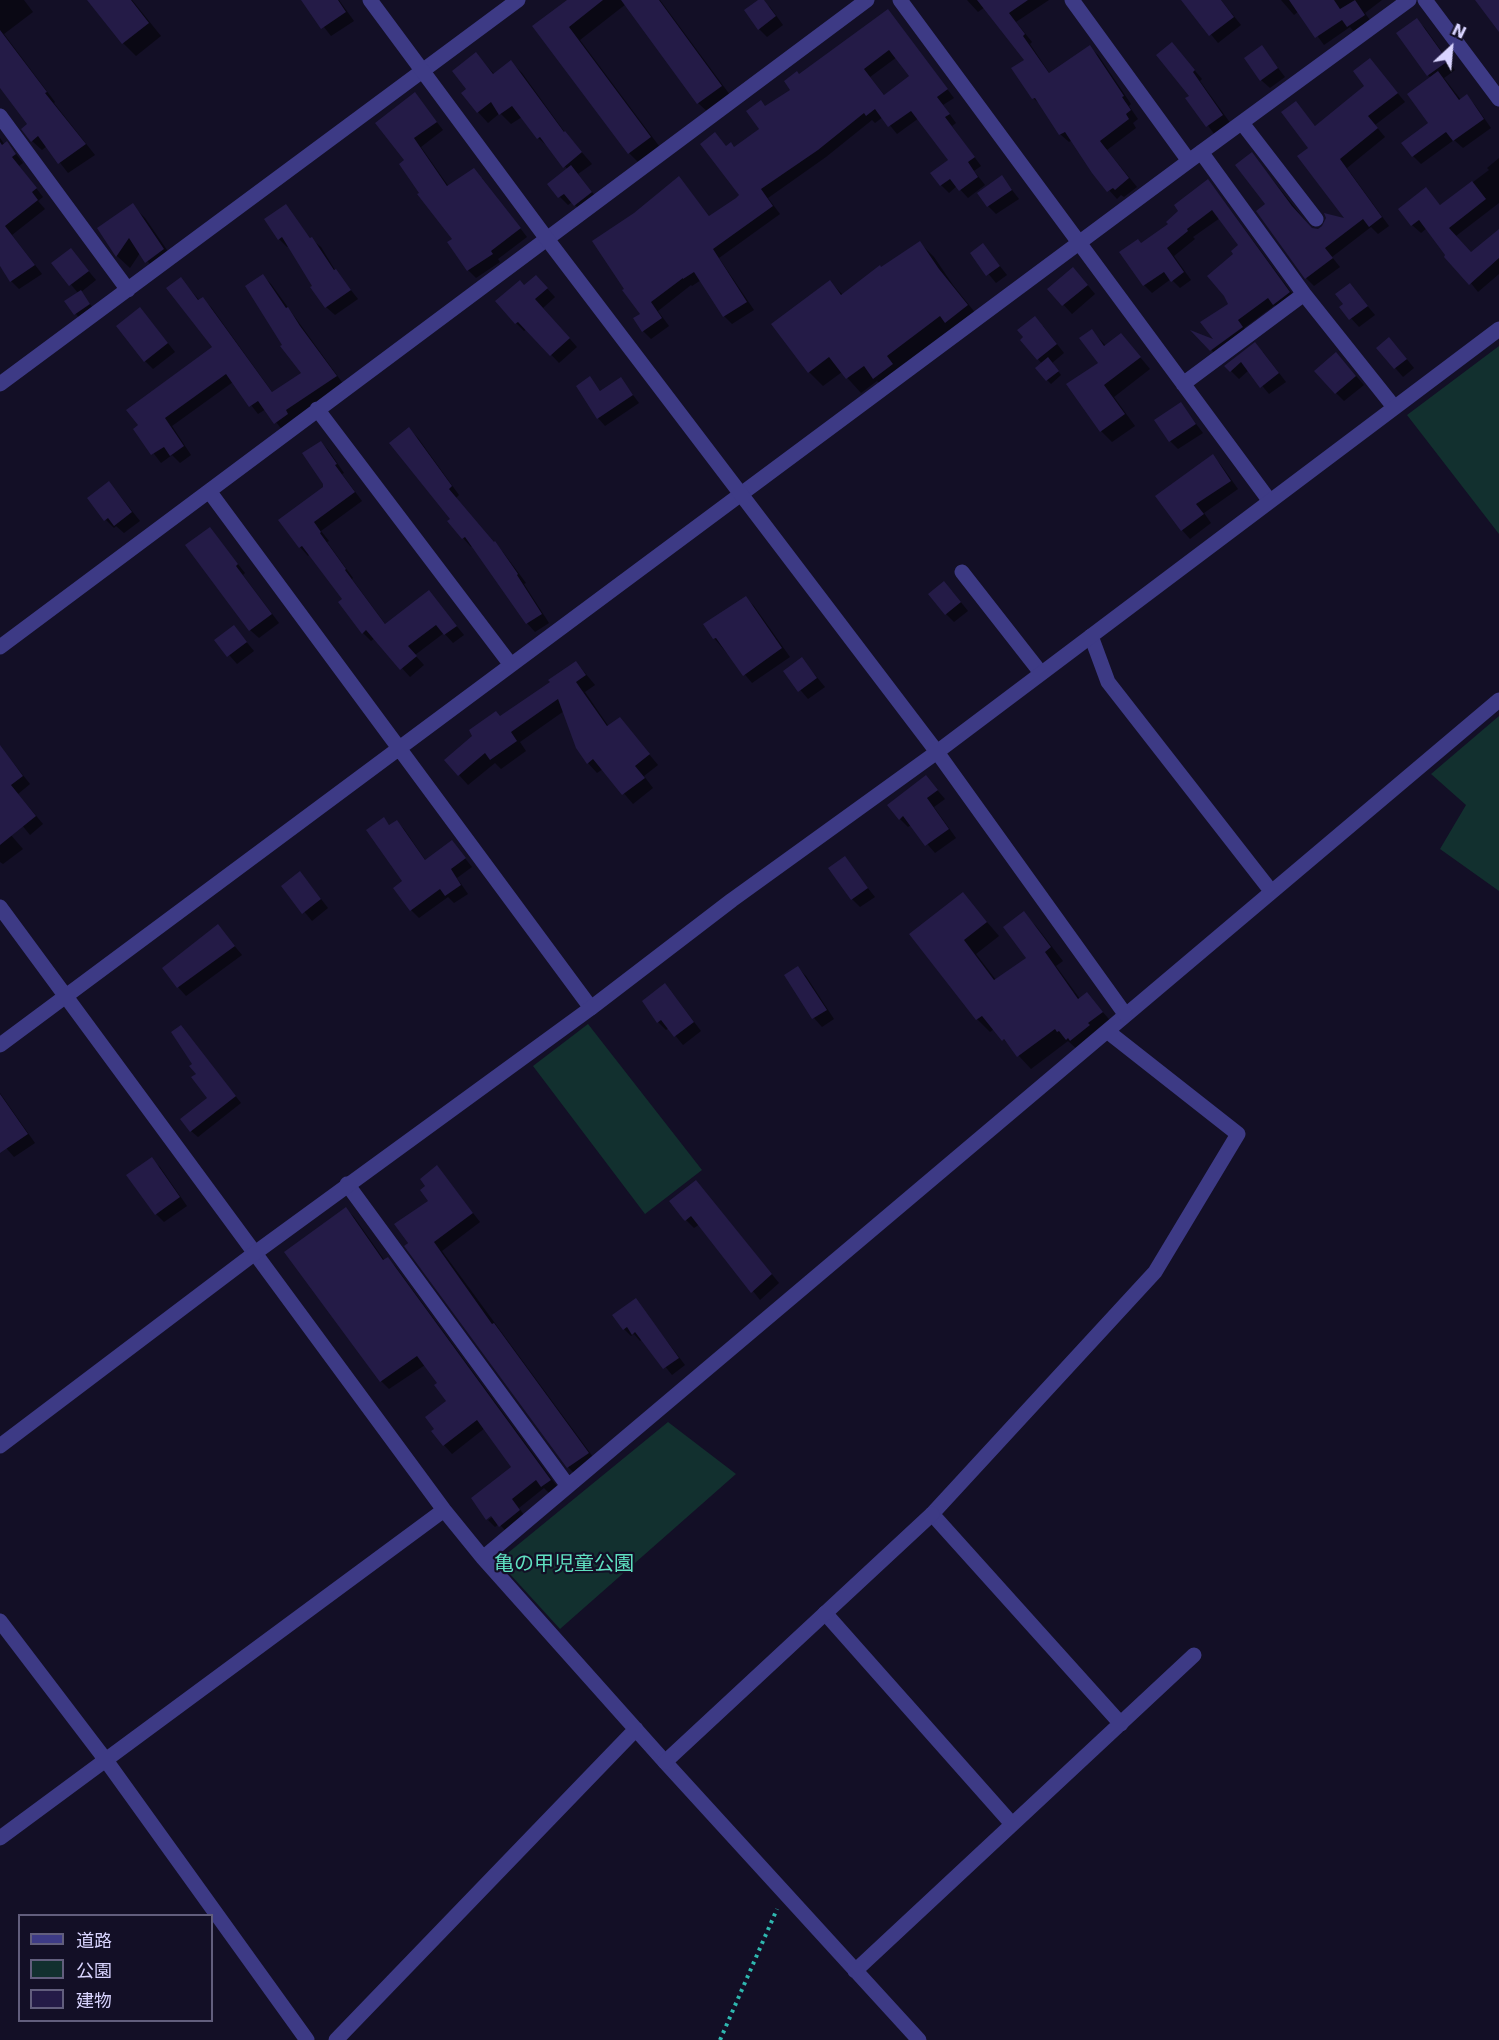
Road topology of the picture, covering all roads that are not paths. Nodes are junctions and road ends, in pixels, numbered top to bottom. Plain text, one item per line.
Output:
1 (370, 0) edge
2 (518, 0) edge
3 (867, 0) edge
4 (900, 0) edge
5 (1072, 0) edge
6 (1409, 0) edge
7 (1425, 0) edge
8 (423, 71) junction
9 (1499, 99) edge
10 (0, 117) edge
11 (1242, 123) junction
12 (1195, 156) junction
13 (1316, 219) dead end
14 (547, 240) junction
15 (1079, 244) junction
16 (129, 290) junction
17 (1304, 294) junction
18 (1499, 329) edge
19 (0, 384) edge
20 (1183, 384) junction
21 (1394, 408) junction
22 (317, 409) junction
23 (209, 492) junction
24 (741, 495) junction
25 (1269, 500) junction
26 (962, 572) dead end
27 (1091, 636) junction
28 (0, 647) edge
29 (511, 665) junction
30 (1041, 673) junction
31 (1499, 700) edge
32 (399, 747) junction
33 (937, 752) junction
34 (1271, 891) junction
35 (0, 908) edge
36 (65, 996) junction
37 (591, 1008) junction
38 (1125, 1014) junction
39 (1107, 1031) junction
40 (0, 1045) edge
41 (347, 1184) junction
42 (255, 1253) junction
43 (0, 1446) edge
44 (568, 1486) junction
45 (444, 1510) junction
46 (932, 1514) junction
47 (483, 1558) junction
48 (825, 1613) junction
49 (0, 1621) edge
50 (1194, 1655) dead end
51 (1121, 1724) junction
52 (636, 1729) junction
53 (105, 1760) junction
54 (665, 1762) junction
55 (1012, 1824) junction
56 (0, 1838) edge
57 (855, 1971) junction
58 (307, 2040) edge
59 (336, 2040) edge
60 (919, 2040) edge

1 - 8 street
2 - 8 street
3 - 14 street
4 - 15 street
5 - 12 street
6 - 11 street
7 - 9 street
8 - 14 street
8 - 16 street
10 - 16 street
11 - 12 street
11 - 13 street
12 - 15 street
12 - 17 street
14 - 22 street
14 - 24 street
15 - 20 street
15 - 24 street
16 - 19 street
17 - 20 street
17 - 21 street
18 - 21 street
20 - 25 street
21 - 25 street
22 - 23 street
22 - 29 street
23 - 28 street
23 - 32 street
24 - 29 street
24 - 33 street
25 - 27 street
26 - 30 street
27 - 30 street
27 - 34 street
29 - 32 street
30 - 33 street
31 - 34 street
32 - 36 street
32 - 37 street
33 - 37 street
33 - 38 street
34 - 38 street
35 - 36 street
36 - 40 street
36 - 42 street
37 - 41 street
38 - 39 street
39 - 44 street
39 - 46 street
41 - 42 street
41 - 44 street
42 - 43 street
42 - 45 street
44 - 47 street
45 - 47 street
45 - 53 street
46 - 48 street
46 - 51 street
47 - 52 street
48 - 54 street
48 - 55 street
49 - 53 street
50 - 51 street
51 - 55 street
52 - 54 street
52 - 59 street
53 - 56 street
53 - 58 street
54 - 57 street
55 - 57 street
57 - 60 street

